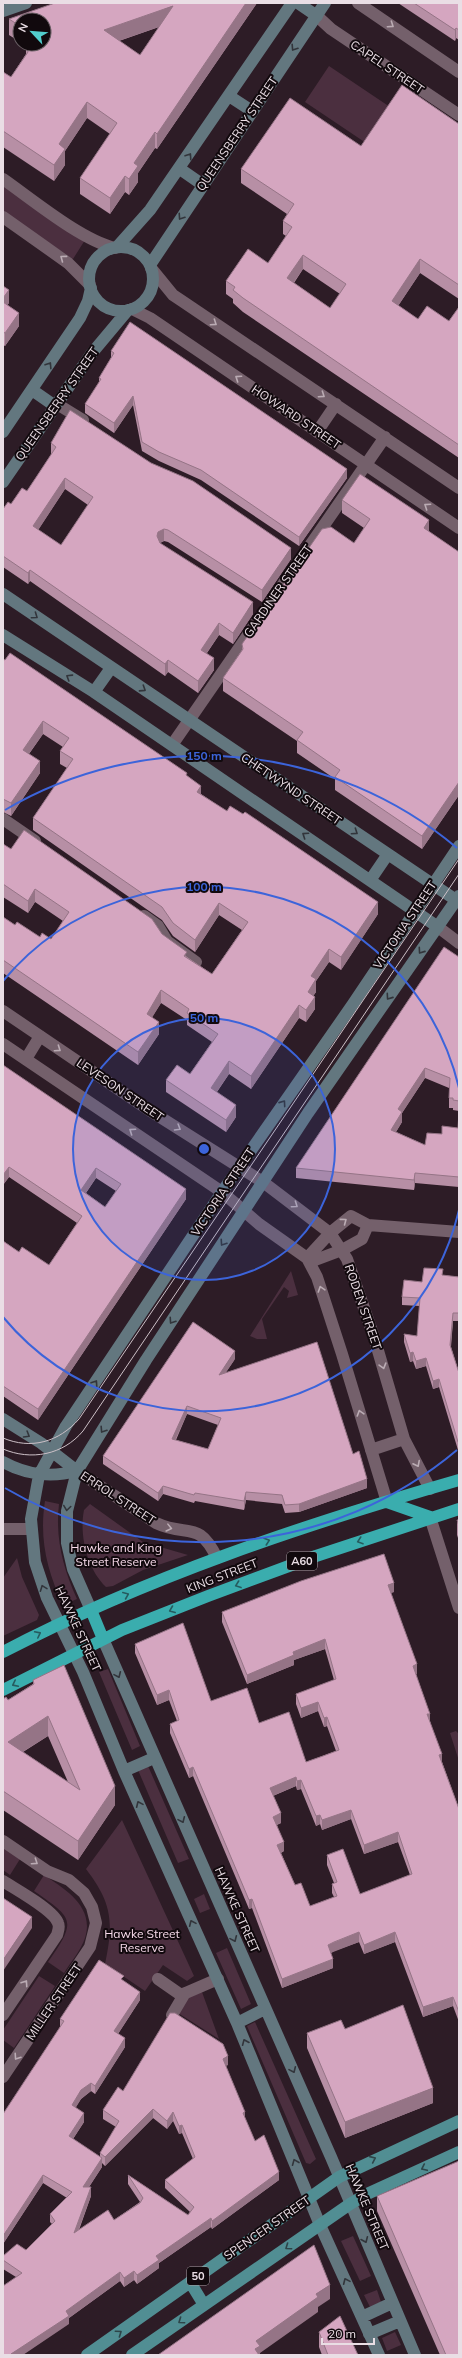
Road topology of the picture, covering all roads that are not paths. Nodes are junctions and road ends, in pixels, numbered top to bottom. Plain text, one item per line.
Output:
1 (26, 3) edge
2 (292, 3) edge
3 (298, 3) edge
4 (324, 3) edge
5 (358, 3) edge
6 (3, 11) edge
7 (317, 16) junction
8 (459, 72) edge
9 (229, 96) junction
10 (252, 111) junction
11 (459, 115) edge
12 (180, 169) junction
13 (3, 179) edge
14 (203, 185) junction
15 (3, 218) edge
16 (116, 247) junction
17 (151, 267) junction
18 (91, 287) junction
19 (130, 309) junction
20 (32, 390) junction
21 (336, 404) junction
22 (56, 405) junction
23 (90, 425) edge
24 (3, 432) edge
25 (318, 432) junction
26 (385, 437) junction
27 (366, 465) junction
28 (3, 482) edge
29 (459, 488) edge
30 (459, 528) edge
31 (3, 594) edge
32 (250, 604) edge
33 (264, 612) junction
34 (3, 635) edge
35 (111, 668) junction
36 (94, 692) junction
37 (189, 720) junction
38 (172, 745) junction
39 (3, 819) edge
40 (42, 846) edge
41 (459, 846) edge
42 (388, 854) junction
43 (371, 879) junction
44 (433, 884) junction
45 (458, 900) edge
46 (134, 909) edge
47 (414, 910) junction
48 (438, 927) junction
49 (459, 943) edge
50 (196, 962) edge
51 (3, 1011) edge
52 (40, 1036) junction
53 (3, 1044) edge
54 (26, 1059) junction
55 (239, 1167) junction
56 (264, 1182) junction
57 (222, 1192) junction
58 (244, 1211) junction
59 (368, 1225) junction
60 (459, 1232) edge
61 (330, 1233) junction
62 (342, 1250) junction
63 (308, 1260) junction
64 (3, 1419) edge
65 (404, 1439) junction
66 (51, 1450) junction
67 (371, 1450) junction
68 (3, 1462) edge
69 (76, 1471) junction
70 (38, 1475) junction
71 (459, 1480) edge
72 (430, 1489) junction
73 (387, 1502) junction
74 (459, 1509) edge
75 (430, 1517) junction
76 (3, 1529) edge
77 (30, 1529) junction
78 (217, 1558) junction
79 (459, 1608) edge
80 (90, 1610) junction
81 (59, 1624) junction
82 (103, 1639) junction
83 (3, 1652) edge
84 (75, 1654) junction
85 (3, 1690) edge
86 (154, 1758) junction
87 (124, 1771) junction
88 (3, 1841) edge
89 (3, 1881) edge
90 (158, 1979) dead end
91 (218, 1979) junction
92 (185, 1993) junction
93 (265, 2009) junction
94 (3, 2015) edge
95 (172, 2015) edge
96 (237, 2023) junction
97 (3, 2077) edge
98 (459, 2121) edge
99 (459, 2152) edge
100 (339, 2177) junction
101 (310, 2198) junction
102 (350, 2204) junction
103 (320, 2225) junction
104 (190, 2282) junction
105 (392, 2302) junction
106 (204, 2305) junction
107 (362, 2317) junction
108 (400, 2321) junction
109 (369, 2334) junction
110 (87, 2355) edge
111 (132, 2355) edge
112 (379, 2355) edge
113 (415, 2355) edge

1 - 6 street
2 - 9 street
3 - 7 street
4 - 7 street, QUEENSBERRY STREET
5 -> 8 street
7 -> 10 street, QUEENSBERRY STREET
7 - 11 street, CAPEL STREET
9 - 10 street
12 -> 9 street
10 - 14 street, QUEENSBERRY STREET
12 - 14 street
12 - 16 street
13 - 16 street
14 -> 17 street, QUEENSBERRY STREET
18 -> 15 street
16 - 17 street
16 - 18 street
17 - 19 street
17 -> 21 street
18 - 19 street
20 -> 18 street
19 - 22 street, QUEENSBERRY STREET
25 -> 19 street, HOWARD STREET
20 - 22 street
20 - 24 street
21 - 25 street
21 - 26 street
22 - 23 street
22 - 28 street, QUEENSBERRY STREET
25 - 27 street, HOWARD STREET
26 - 27 street, GARDINER STREET
26 - 29 street
30 -> 27 street, HOWARD STREET
27 - 33 street, GARDINER STREET
31 -> 35 street, CHETWYND STREET
32 - 33 street
33 - 37 street, GARDINER STREET
36 -> 34 street
35 - 36 street
35 -> 37 street, CHETWYND STREET
36 - 38 street
37 - 38 street, GARDINER STREET
37 -> 42 street, CHETWYND STREET
43 -> 38 street
39 - 40 street
41 - 44 street, VICTORIA STREET
42 - 43 street
42 - 44 street, CHETWYND STREET
43 - 47 street
44 - 45 street, CHETWYND STREET
44 - 47 street, VICTORIA STREET
45 - 48 street
46 - 50 street
47 - 48 street
55 -> 47 street, VICTORIA STREET
48 - 49 street
48 -> 56 street
51 - 52 street, LEVESON STREET
52 - 54 street
52 -> 55 street, LEVESON STREET
53 - 54 street
57 -> 54 street
55 - 56 street, RODEN STREET
55 - 57 street, VICTORIA STREET
56 - 58 street
56 -> 61 street, RODEN STREET
57 - 58 street
66 -> 57 street, VICTORIA STREET
58 - 63 street
58 -> 69 street
59 - 60 street
61 -> 59 street
59 - 62 street
61 - 62 street, RODEN STREET
61 - 63 street
62 - 63 street
62 -> 65 street, RODEN STREET
67 -> 63 street
64 -> 66 street, ERROL STREET
65 - 67 street
65 -> 72 street, RODEN STREET
66 - 69 street, ERROL STREET
66 - 70 street, VICTORIA STREET
67 - 73 street
68 - 70 street, ERROL STREET
69 - 70 street, ERROL STREET
69 -> 78 street, ERROL STREET
69 -> 80 street, HAWKE STREET
70 - 77 street, VICTORIA STREET
71 - 72 highway, KING STREET / A60
72 - 73 highway, KING STREET / A60
73 - 75 highway
78 -> 73 highway, KING STREET / A60
74 - 75 highway, KING STREET / A60
75 - 79 street
75 -> 82 highway, KING STREET / A60
76 - 77 street
81 -> 77 street, HAWKE STREET
80 -> 78 highway, KING STREET / A60
80 - 81 highway, KING STREET / A60
80 - 82 highway, HAWKE STREET
83 -> 81 highway, KING STREET / A60
81 - 84 street, HAWKE STREET
82 - 84 highway, KING STREET / A60
82 -> 86 street, HAWKE STREET
84 -> 85 highway, KING STREET / A60
84 - 87 street, HAWKE STREET
86 - 87 street
86 -> 93 street, HAWKE STREET
91 -> 87 street, HAWKE STREET
88 -> 97 street, MILLER STREET
94 -> 89 street
90 - 92 street
91 - 92 street
91 - 96 street, HAWKE STREET
92 - 95 street
93 - 96 street
93 -> 100 street, HAWKE STREET
101 -> 96 street, HAWKE STREET
100 -> 98 main road, SPENCER STREET / 50
99 -> 102 main road, 50
100 - 101 main road, SPENCER STREET / 50
100 - 102 street, HAWKE STREET
101 - 103 street, HAWKE STREET
101 - 104 main road, SPENCER STREET / 50
102 - 103 main road, 50
102 -> 105 street, HAWKE STREET
103 -> 106 main road, 50
107 -> 103 street, HAWKE STREET
104 - 106 main road
110 -> 104 main road, SPENCER STREET / 50
105 - 107 street
105 - 108 street, HAWKE STREET
106 -> 111 main road, 50
107 - 109 street, HAWKE STREET
108 - 109 street
108 - 113 street, HAWKE STREET
109 - 112 street, HAWKE STREET

